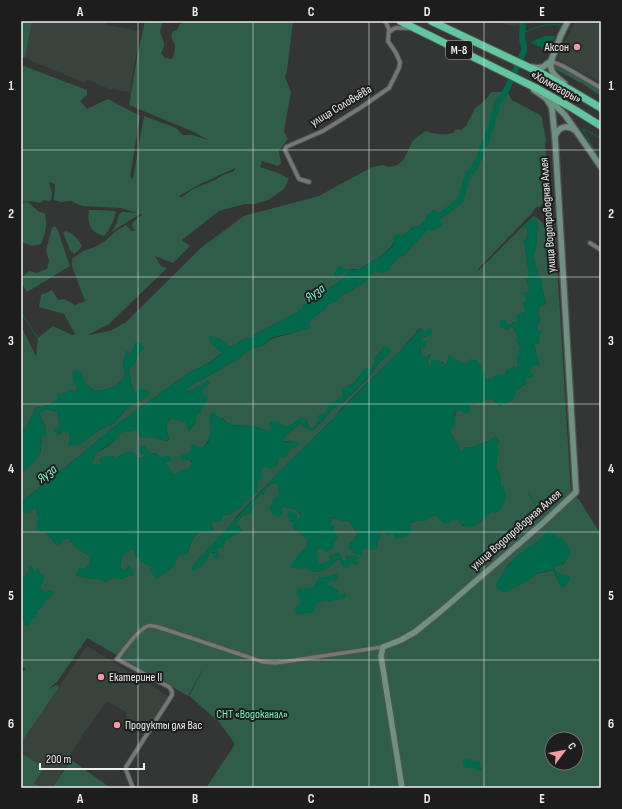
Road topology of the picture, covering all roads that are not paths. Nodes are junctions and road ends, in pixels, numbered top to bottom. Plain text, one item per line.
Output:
1 (385, 21) edge
2 (400, 21) edge
3 (430, 21) edge
4 (568, 21) edge
5 (415, 28) junction
6 (389, 32) junction
7 (551, 61) junction
8 (527, 67) junction
9 (520, 81) junction
10 (601, 88) edge
11 (580, 95) junction
12 (546, 98) junction
13 (601, 108) edge
14 (601, 126) edge
15 (576, 131) junction
16 (555, 138) junction
17 (601, 167) edge
18 (309, 182) dead end
19 (590, 244) dead end
20 (601, 250) edge
21 (383, 648) junction
22 (133, 788) edge
23 (402, 788) edge

1 - 6 street, улица Соловьёва
2 - 5 highway, М-8
3 - 8 highway, М-8
4 - 7 street
5 - 6 street
5 - 9 highway, М-8
6 - 18 street, улица Соловьёва
7 - 8 street
7 - 10 street
7 - 11 street
8 - 11 highway, «Холмогоры» / М-8
9 - 12 street
9 - 14 highway, «Холмогоры» / М-8
11 - 13 highway, «Холмогоры» / М-8
12 - 15 street
12 - 16 street, улица Водопроводная Аллея
15 - 16 street
15 - 17 street
16 - 21 street, улица Водопроводная Аллея
19 - 20 street
21 - 22 street, улица Водопроводная Аллея
21 - 23 street

